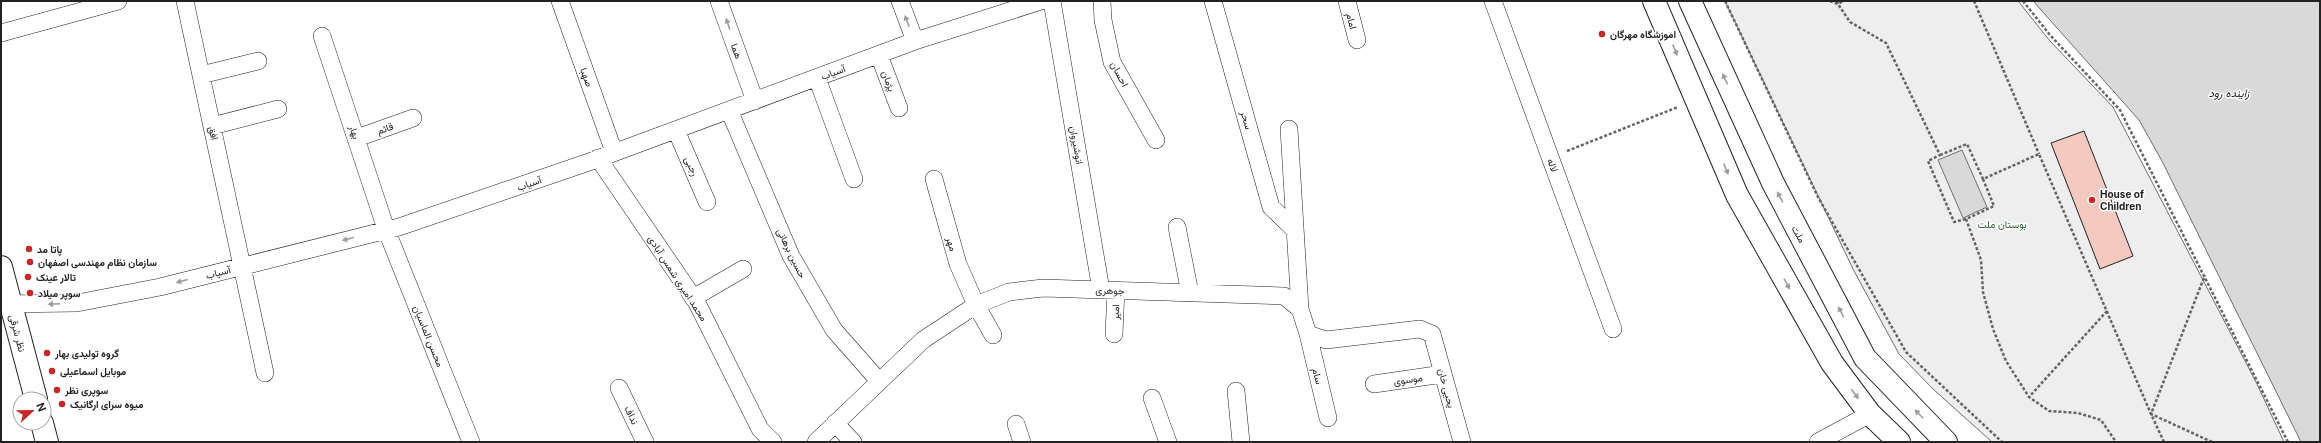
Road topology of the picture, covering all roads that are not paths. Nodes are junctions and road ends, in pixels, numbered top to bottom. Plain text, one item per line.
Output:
1 (118, 1) edge
2 (185, 1) edge
3 (560, 1) edge
4 (720, 1) edge
5 (900, 1) edge
6 (1042, 1) edge
7 (1052, 1) edge
8 (1102, 1) edge
9 (1213, 1) edge
10 (1347, 1) edge
11 (1494, 1) edge
12 (1654, 1) edge
13 (1690, 1) edge
14 (1, 33) edge
15 (322, 36) dead end
16 (1357, 40) dead end
17 (915, 41) junction
18 (879, 55) junction
19 (258, 60) dead end
20 (201, 75) junction
21 (817, 78) junction
22 (755, 101) junction
23 (899, 108) dead end
24 (278, 109) dead end
25 (729, 110) junction
26 (413, 118) dead end
27 (212, 126) junction
28 (1289, 129) dead end
29 (676, 130) junction
30 (357, 138) junction
31 (1156, 140) dead end
32 (606, 155) junction
33 (854, 179) dead end
34 (934, 179) dead end
35 (707, 202) dead end
36 (1176, 227) dead end
37 (386, 229) junction
38 (1295, 230) junction
39 (1, 266) edge
40 (244, 266) junction
41 (743, 268) dead end
42 (1109, 290) junction
43 (1190, 293) junction
44 (693, 298) junction
45 (6, 305) edge
46 (976, 306) junction
47 (1300, 309) junction
48 (1613, 329) dead end
49 (1114, 334) dead end
50 (1308, 334) junction
51 (993, 335) dead end
52 (265, 373) dead end
53 (1443, 374) junction
54 (879, 381) junction
55 (1374, 384) dead end
56 (619, 388) dead end
57 (33, 391) edge
58 (1236, 391) dead end
59 (1152, 398) dead end
60 (1870, 414) junction
61 (1328, 418) dead end
62 (835, 422) junction
63 (1016, 424) dead end
64 (44, 431) edge
65 (47, 442) edge
66 (471, 442) edge
67 (645, 442) edge
68 (773, 442) edge
69 (816, 442) edge
70 (853, 442) edge
71 (1022, 442) edge
72 (1168, 442) edge
73 (1242, 442) edge
74 (1462, 442) edge
75 (1818, 442) edge
76 (1898, 442) edge
77 (1946, 442) edge

1 - 14 street
2 - 20 street, افق
3 - 32 street, صهبا
22 -> 4 street, هما
17 -> 5 street
6 - 17 street, آسیاب
7 - 42 street, انوشیروان
8 - 31 street, احسان
9 - 38 street, سحر
10 - 16 street, امام
11 - 48 street, لاله
12 -> 60 main road
77 -> 13 main road, ملت
15 - 30 street, بهار
17 - 18 street, آسیاب
18 - 21 street, آسیاب
18 - 23 street, پژمان
19 - 20 street
20 - 27 street, افق
21 - 22 street, آسیاب
21 - 33 street
22 - 25 street, آسیاب
24 - 27 street
25 - 29 street, آسیاب
25 - 54 street, حسین برهانی
26 - 30 street, قائم
27 - 40 street, افق
28 - 38 street
29 - 32 street, آسیاب
29 - 35 street, رجبی
30 - 37 street, بهار
32 - 37 street, آسیاب
32 - 44 street, محمد امیری شمس آبادی
34 - 46 street, مهر
36 - 43 street
37 -> 40 street, آسیاب
37 - 66 street, محسن الماسیان
38 - 47 street
39 - 45 main road, نظر شرقی
40 -> 45 street, آسیاب
40 - 52 street, افق
41 - 44 street
42 - 43 street, جوهری
42 - 46 street, جوهری
42 - 49 street, امیر
43 - 47 street, جوهری
44 - 68 street, محمد امیری شمس آبادی
45 - 57 main road, نظر شرقی
46 - 51 street, مهر
46 - 54 street, جوهری
47 - 50 street
50 - 53 street, یحیی خان
50 - 61 street, سام
53 - 55 street, موسوی
53 - 74 street, یحیی خان
54 - 62 street, جوهری
56 - 67 street, نداف
58 - 73 street
59 - 72 street
60 - 75 street
60 - 76 main road
62 - 69 street, جوهری
62 - 70 street
63 - 71 street
64 - 65 main road

